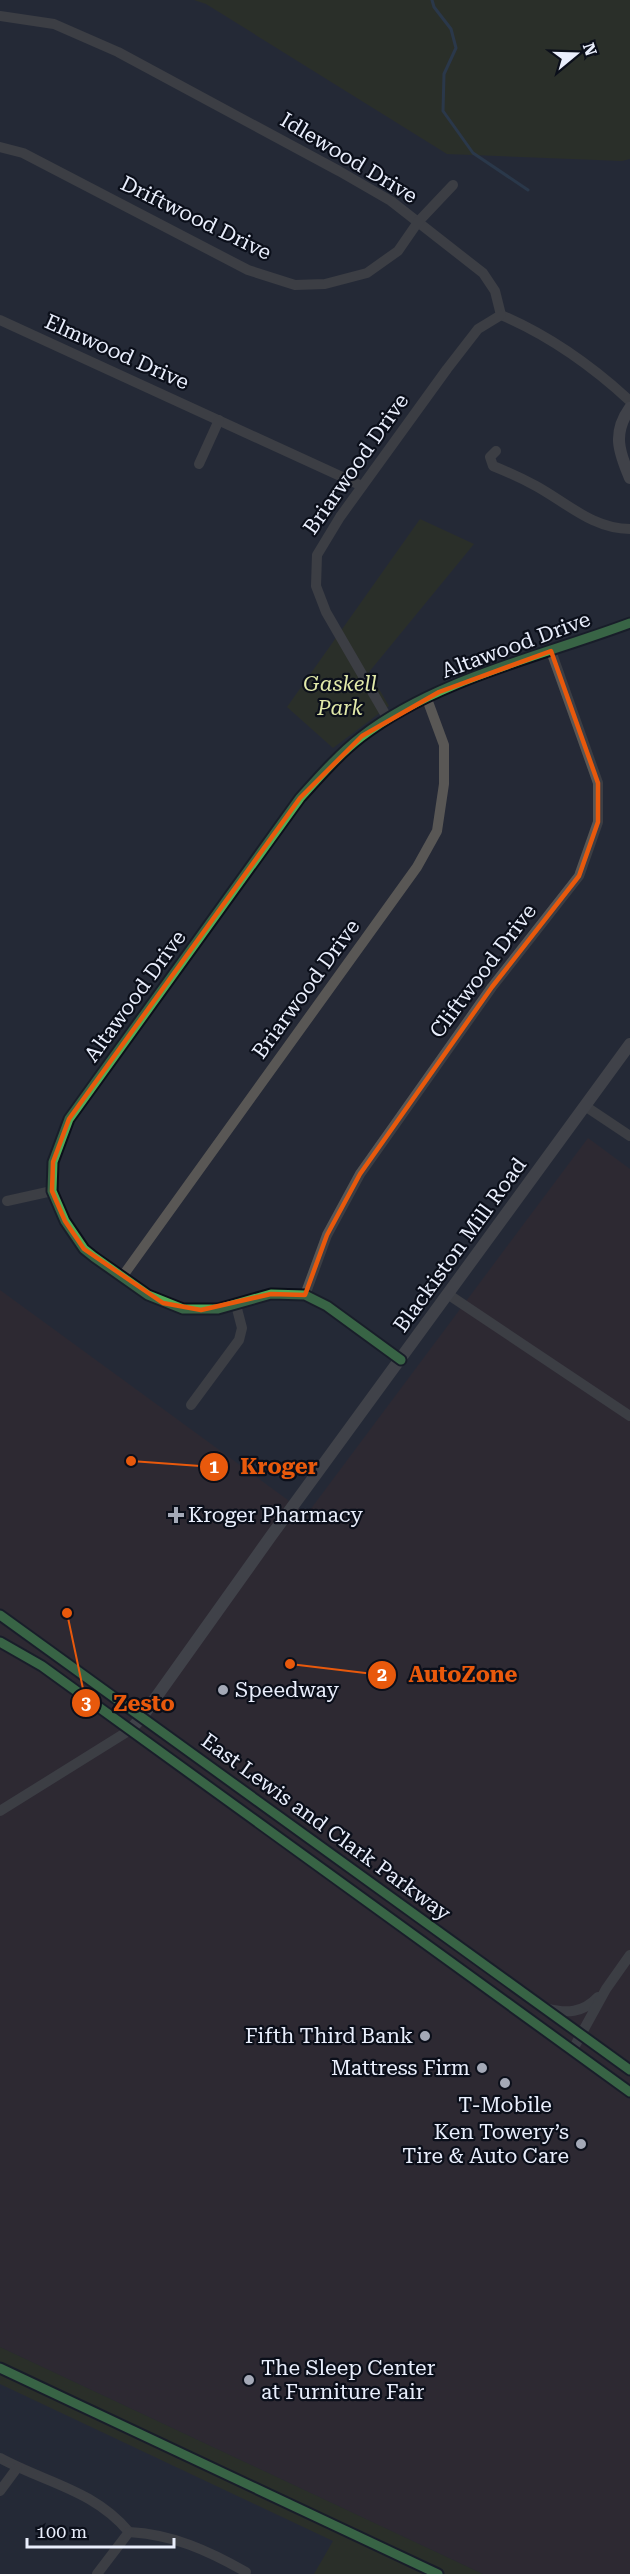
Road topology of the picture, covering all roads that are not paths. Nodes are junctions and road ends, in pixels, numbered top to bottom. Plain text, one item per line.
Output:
1 (0, 16) edge
2 (0, 147) edge
3 (453, 185) dead end
4 (418, 222) junction
5 (501, 315) junction
6 (0, 320) edge
7 (630, 401) edge
8 (630, 408) edge
9 (219, 420) junction
10 (496, 451) dead end
11 (199, 464) dead end
12 (630, 478) edge
13 (362, 486) junction
14 (630, 529) edge
15 (630, 623) edge
16 (551, 651) junction
17 (427, 699) junction
18 (388, 719) junction
19 (630, 1044) edge
20 (585, 1106) junction
21 (630, 1136) edge
22 (52, 1191) junction
23 (7, 1201) dead end
24 (122, 1277) junction
25 (449, 1294) junction
26 (305, 1295) junction
27 (236, 1305) junction
28 (402, 1360) junction
29 (192, 1405) dead end
30 (630, 1416) edge
31 (0, 1615) edge
32 (0, 1642) edge
33 (142, 1717) junction
34 (130, 1730) junction
35 (0, 1811) edge
36 (630, 1955) edge
37 (606, 1989) junction
38 (542, 2006) junction
39 (582, 2034) junction
40 (572, 2051) junction
41 (630, 2070) edge
42 (630, 2092) edge
43 (0, 2458) edge
44 (18, 2468) junction
45 (0, 2491) edge
46 (129, 2532) junction
47 (245, 2573) edge
48 (97, 2574) edge

1 - 4 street, Idlewood Drive
2 - 4 street, Driftwood Drive
3 - 4 street, Driftwood Drive
4 - 5 street, Idlewood Drive
5 - 7 street
5 - 13 street, Briarwood Drive
6 - 9 street, Elmwood Drive
8 - 12 main road
9 - 11 street
9 - 13 street, Elmwood Drive
10 - 14 street
13 - 18 street, Briarwood Drive
15 - 16 street, Altawood Drive
16 - 17 street, Altawood Drive
16 - 26 street, Cliftwood Drive
17 - 18 street, Altawood Drive
17 - 24 street, Briarwood Drive
18 - 22 street, Altawood Drive
19 - 20 main road, Blackiston Mill Road
20 - 21 street
20 - 25 main road, Blackiston Mill Road
22 - 23 street
22 - 24 street, Altawood Drive
24 - 27 street, Altawood Drive
25 - 28 main road, Blackiston Mill Road
25 - 30 street
26 - 27 street, Altawood Drive
26 - 28 street, Altawood Drive
27 - 29 street
28 - 33 main road, Blackiston Mill Road
31 - 33 main road, East Lewis and Clark Parkway
32 - 34 main road, East Lewis and Clark Parkway
33 - 34 main road, Blackiston Mill Road
33 - 38 main road, East Lewis and Clark Parkway
34 - 35 street
34 - 40 main road, East Lewis and Clark Parkway
36 - 37 street
37 - 38 street
37 - 39 street
38 - 39 main road, East Lewis and Clark Parkway
39 - 40 street
39 - 41 main road, East Lewis and Clark Parkway
40 - 42 main road, East Lewis and Clark Parkway
43 - 44 street
44 - 45 street
44 - 46 street
46 - 47 street
46 - 48 street

